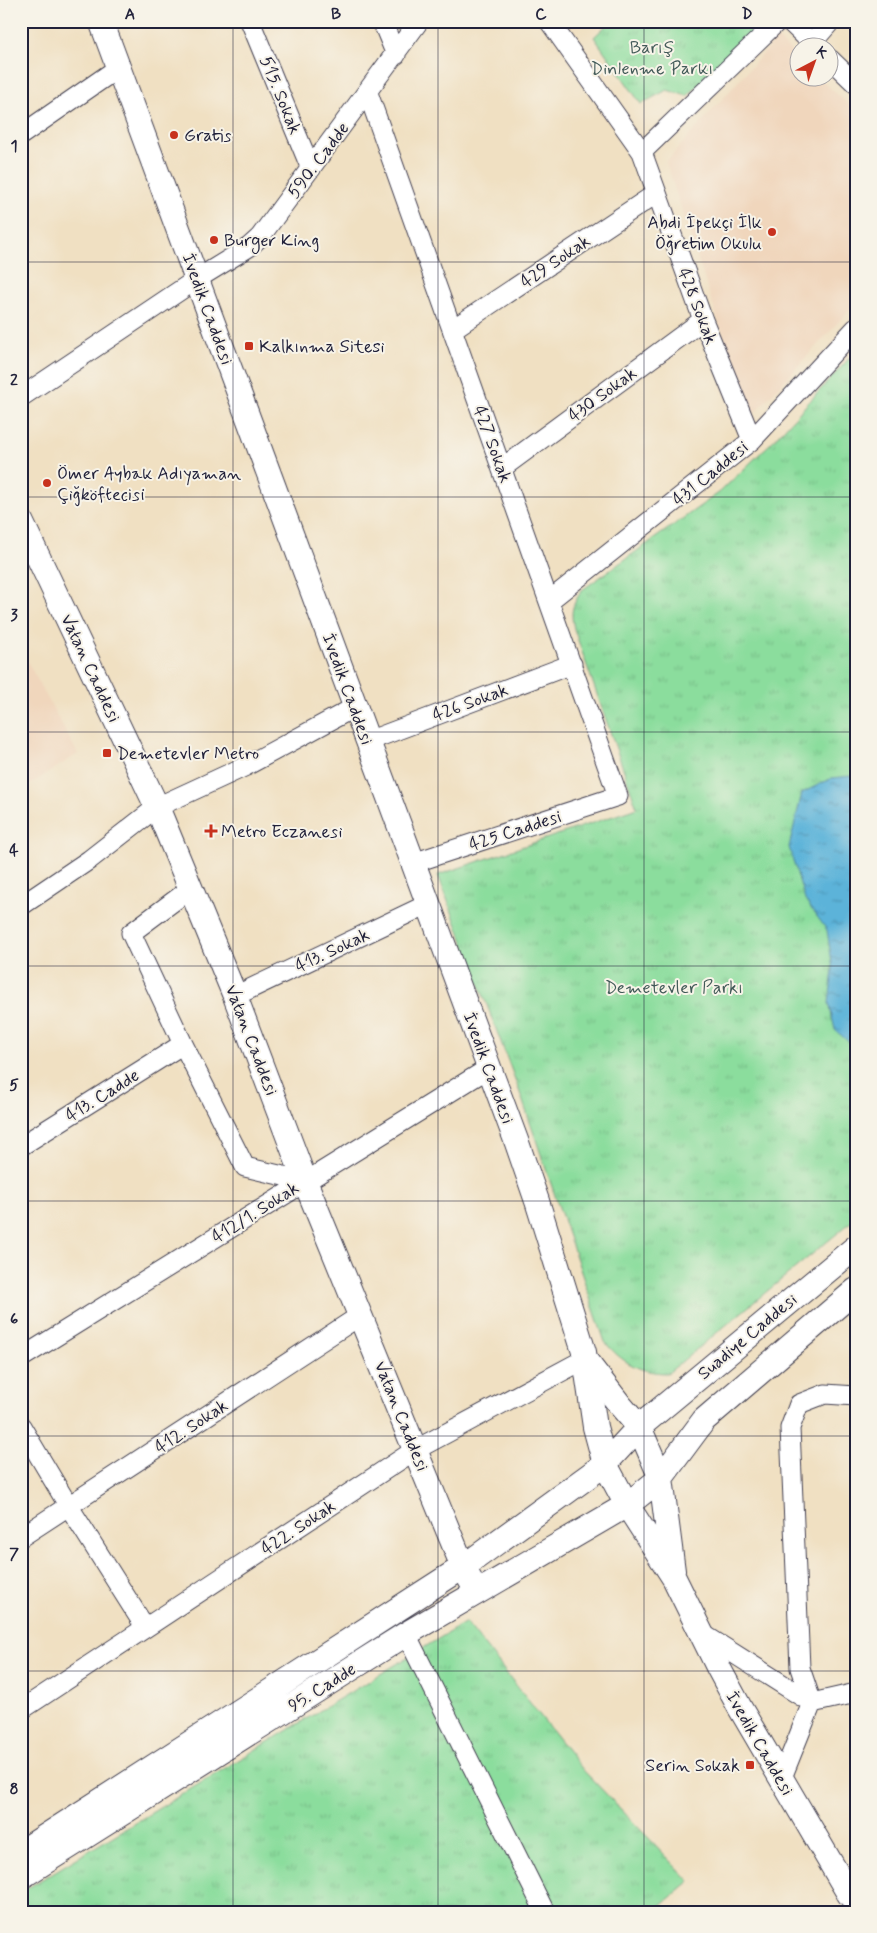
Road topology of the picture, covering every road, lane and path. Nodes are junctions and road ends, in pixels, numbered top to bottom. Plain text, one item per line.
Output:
1 (101, 21) edge
2 (250, 21) edge
3 (382, 21) edge
4 (419, 21) edge
5 (549, 21) edge
6 (778, 21) edge
7 (789, 21) edge
8 (831, 21) edge
9 (807, 38) edge
10 (820, 38) edge
11 (396, 54) junction
12 (118, 68) junction
13 (840, 69) edge
14 (856, 84) edge
15 (368, 93) junction
16 (21, 135) edge
17 (642, 152) junction
18 (311, 169) junction
19 (657, 193) junction
20 (197, 279) junction
21 (703, 320) junction
22 (856, 328) edge
23 (452, 329) junction
24 (21, 397) edge
25 (752, 440) junction
26 (502, 468) junction
27 (21, 521) edge
28 (549, 601) junction
29 (572, 664) junction
30 (355, 707) junction
31 (368, 740) junction
32 (618, 796) joint
33 (157, 807) junction
34 (413, 863) junction
35 (190, 888) junction
36 (428, 904) junction
37 (21, 906) edge
38 (236, 996) junction
39 (183, 1044) junction
40 (489, 1068) junction
41 (21, 1146) edge
42 (305, 1181) junction
43 (856, 1247) edge
44 (856, 1290) edge
45 (361, 1315) junction
46 (21, 1358) edge
47 (585, 1359) junction
48 (856, 1396) edge
49 (21, 1426) edge
50 (639, 1427) junction
51 (415, 1450) junction
52 (605, 1464) junction
53 (661, 1478) junction
54 (68, 1505) junction
55 (627, 1505) junction
56 (21, 1537) edge
57 (463, 1567) junction
58 (674, 1578) junction
59 (477, 1592) junction
60 (145, 1627) junction
61 (406, 1634) junction
62 (703, 1634) junction
63 (856, 1694) edge
64 (812, 1702) junction
65 (21, 1710) edge
66 (781, 1780) junction
67 (21, 1852) edge
68 (21, 1877) edge
69 (856, 1902) edge
70 (545, 1912) edge

1 - 12 main road, İvedik Caddesi
2 - 18 street, 515. Sokak
3 - 11 street
4 - 11 street, 590. Cadde
5 - 17 street, 428 Sokak
6 - 17 street
7 - 9 street
8 - 10 street
11 - 15 street, 590. Cadde
12 - 16 street
12 - 20 main road, İvedik Caddesi
13 - 14 street
15 - 18 street, 590. Cadde
15 - 23 street, 427 Sokak
17 - 19 street, 428 Sokak
18 - 20 street, 590. Cadde
19 - 21 street, 428 Sokak
19 - 23 street, 429 Sokak
20 - 24 street, 590. Cadde
20 - 30 main road, İvedik Caddesi
21 - 25 street, 428 Sokak
21 - 26 street, 430 Sokak
22 - 25 street, 431 Caddesi
23 - 26 street, 427 Sokak
25 - 28 street, 431 Caddesi
26 - 28 street, 427 Sokak
27 - 33 main road, Vatan Caddesi
28 - 29 street, 427 Sokak
29 - 31 street, 426 Sokak
29 - 32 street, 427 Sokak
30 - 31 main road, İvedik Caddesi
30 - 33 street
31 - 34 main road, İvedik Caddesi
32 - 34 street, 425 Caddesi
33 - 35 main road, Vatan Caddesi
33 - 37 street
34 - 36 main road, İvedik Caddesi
35 - 38 main road, Vatan Caddesi
35 - 39 street
36 - 38 street, 413. Sokak
36 - 40 main road, İvedik Caddesi
38 - 42 main road, Vatan Caddesi
39 - 41 street, 413. Cadde
39 - 42 street
40 - 42 street, 412/1. Sokak
40 - 47 main road, İvedik Caddesi
42 - 45 main road, Vatan Caddesi
42 - 46 street, 412/1. Sokak
43 - 50 main road, Suadiye Caddesi
44 - 53 main road, Suadiye Caddesi
45 - 51 main road, Vatan Caddesi
45 - 54 street, 412. Sokak
47 - 50 main road, İvedik Caddesi
47 - 51 street, 422. Sokak
47 - 52 main road, İvedik Caddesi
48 - 64 street
49 - 54 street
50 - 52 main road
50 - 53 main road, İvedik Caddesi
51 - 57 main road, Vatan Caddesi
51 - 60 street, 422. Sokak
52 - 55 main road, İvedik Caddesi
52 - 57 main road, 95. Cadde
53 - 55 main road
53 - 58 main road, İvedik Caddesi
54 - 56 street, 412. Sokak
54 - 60 street
55 - 58 main road, İvedik Caddesi
55 - 59 main road, 95. Cadde
57 - 59 main road, Vatan Caddesi
57 - 67 main road, 95. Cadde
58 - 62 main road, İvedik Caddesi
59 - 61 main road, 95. Cadde
60 - 65 street, 422. Sokak
61 - 68 main road, 95. Cadde
61 - 70 street
62 - 64 street
62 - 66 main road, İvedik Caddesi
63 - 64 street
64 - 66 street
66 - 69 main road, İvedik Caddesi

